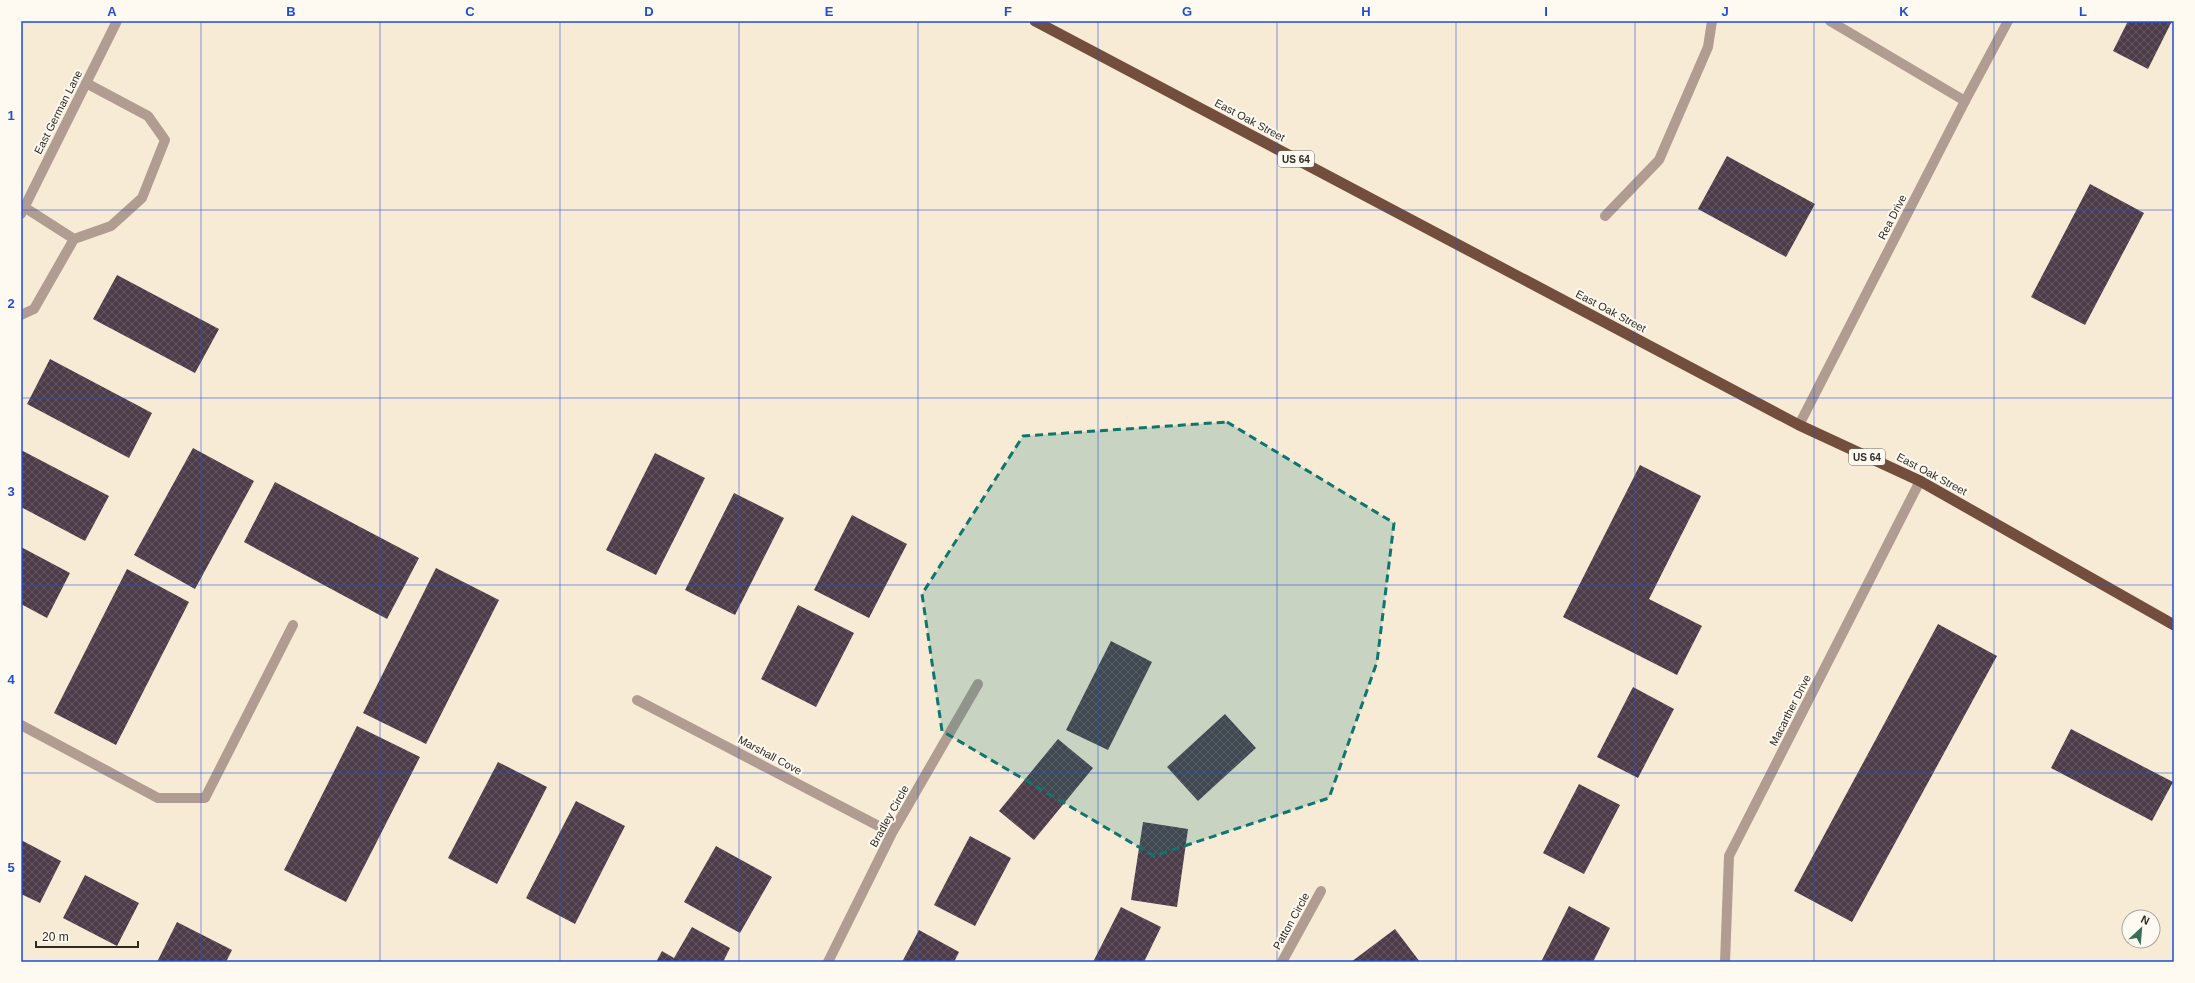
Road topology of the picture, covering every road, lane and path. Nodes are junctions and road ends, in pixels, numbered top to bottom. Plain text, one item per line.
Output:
1 (117, 21) edge
2 (1035, 21) edge
3 (1712, 21) edge
4 (1830, 21) edge
5 (2008, 21) edge
6 (86, 83) junction
7 (1965, 101) junction
8 (23, 210) edge
9 (1605, 216) dead end
10 (74, 239) junction
11 (21, 315) edge
12 (1799, 425) junction
13 (1920, 481) junction
14 (2174, 625) edge
15 (293, 626) dead end
16 (978, 684) dead end
17 (637, 700) dead end
18 (21, 725) edge
19 (892, 833) junction
20 (1321, 891) dead end
21 (828, 962) edge
22 (1282, 962) edge
23 (1725, 962) edge

1 - 6 street, East German Lane
2 - 12 highway, East Oak Street / US 64
3 - 9 street
4 - 7 street
5 - 7 street, Rea Drive
6 - 8 street, East German Lane
6 - 10 street
7 - 12 street, Rea Drive
8 - 10 street
10 - 11 street
12 - 13 highway, East Oak Street / US 64
13 - 14 highway, East Oak Street / US 64
13 - 23 street, Macarther Drive
15 - 18 street
16 - 19 street, Bradley Circle
17 - 19 street, Marshall Cove
19 - 21 street, Bradley Circle
20 - 22 street, Patton Circle

